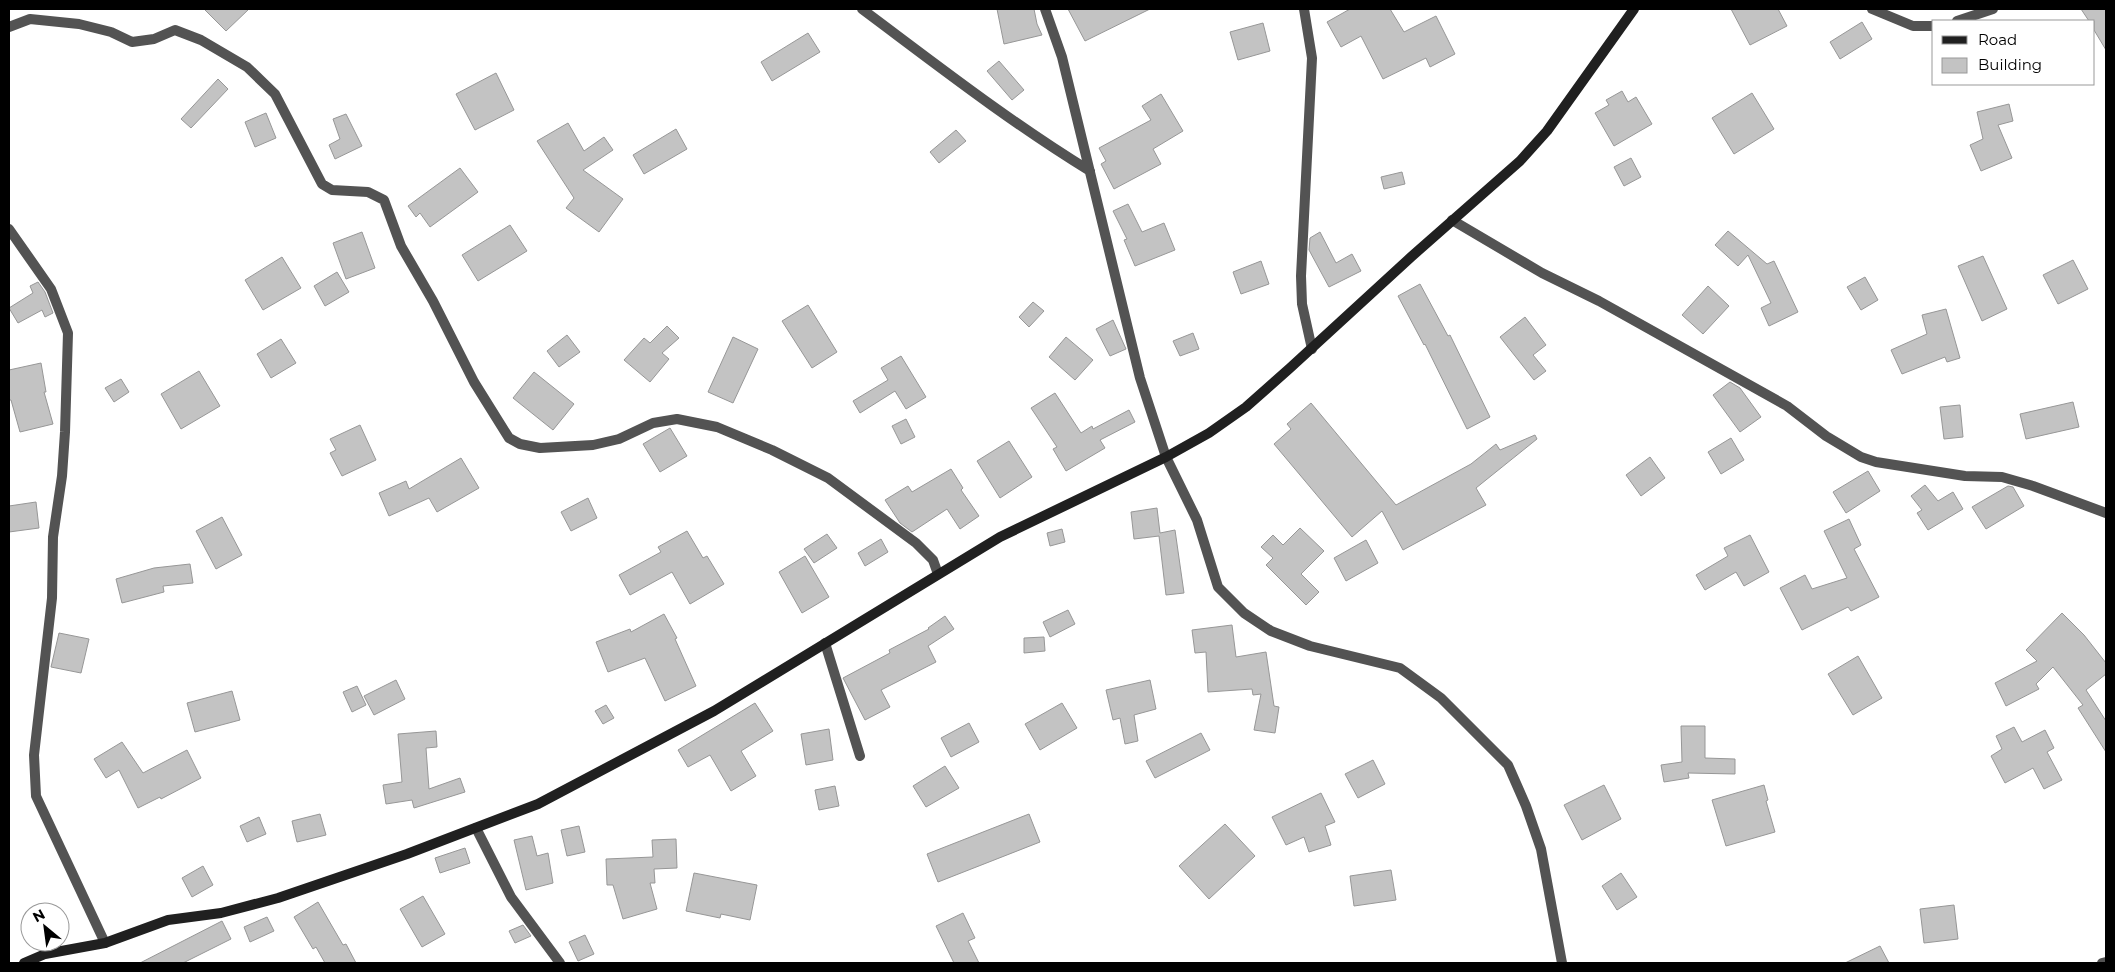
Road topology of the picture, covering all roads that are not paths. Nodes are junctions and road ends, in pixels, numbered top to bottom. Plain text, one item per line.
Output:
1 (862, 9) edge
2 (1045, 9) edge
3 (1304, 9) edge
4 (1634, 9) edge
5 (1872, 9) edge
6 (1993, 9) edge
7 (1960, 20) edge
8 (1932, 26) edge
9 (9, 27) edge
10 (1090, 171) junction
11 (1452, 220) junction
12 (9, 229) edge
13 (1312, 349) junction
14 (1166, 457) junction
15 (2106, 513) edge
16 (938, 574) junction
17 (825, 643) junction
18 (860, 756) dead end
19 (476, 828) junction
20 (105, 942) junction
21 (2106, 962) edge
22 (24, 963) edge
23 (560, 963) edge
24 (1562, 963) edge
25 (2102, 963) edge

1 - 10 street
2 - 10 street
3 - 13 street
4 - 11 main road
5 - 8 street
6 - 7 street
9 - 16 street
10 - 14 street
11 - 13 main road
11 - 15 street
12 - 20 street
13 - 14 main road
14 - 16 main road
14 - 24 street
16 - 17 main road
17 - 18 street
17 - 19 main road
19 - 20 main road
19 - 23 street
20 - 22 main road
21 - 25 street

